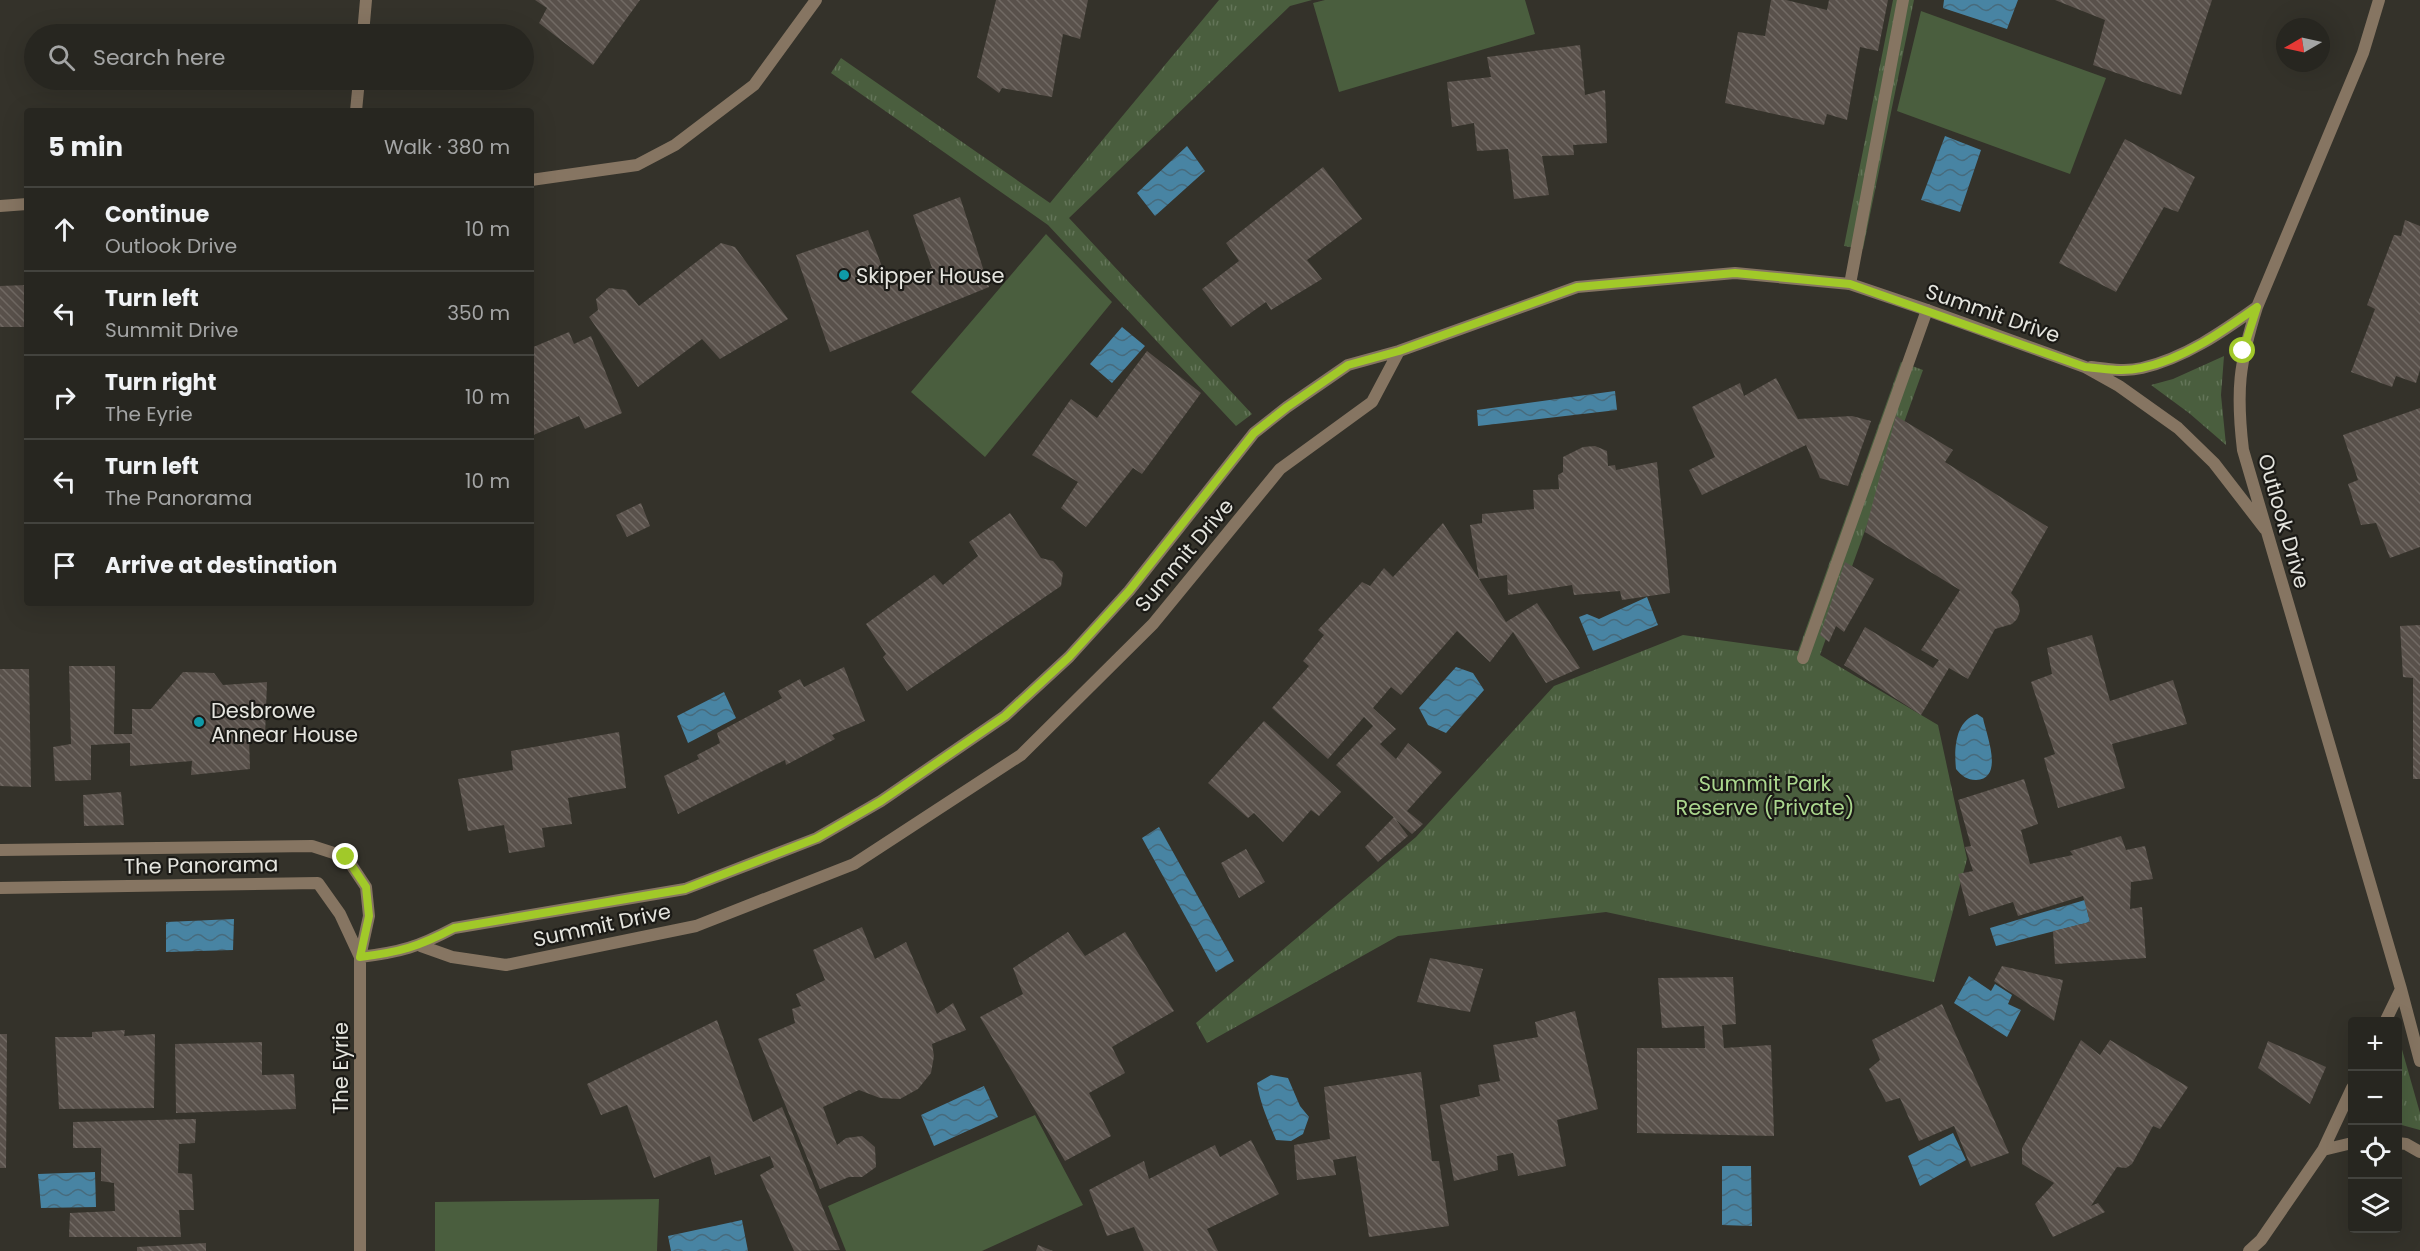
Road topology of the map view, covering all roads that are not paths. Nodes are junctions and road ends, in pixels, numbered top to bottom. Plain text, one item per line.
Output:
1 (366, 0) edge
2 (816, 0) edge
3 (1903, 0) edge
4 (2379, 0) edge
5 (364, 24) edge
6 (357, 90) edge
7 (356, 108) edge
8 (534, 180) edge
9 (24, 204) edge
10 (0, 206) edge
11 (1850, 284) junction
12 (2257, 307) junction
13 (1927, 310) junction
14 (1399, 351) junction
15 (2085, 367) junction
16 (2265, 529) junction
17 (1803, 658) dead end
18 (0, 849) edge
19 (366, 887) joint
20 (0, 888) edge
21 (421, 946) junction
22 (360, 957) junction
23 (2401, 988) junction
24 (2387, 1017) edge
25 (2420, 1061) edge
26 (2348, 1097) edge
27 (2348, 1144) edge
28 (2402, 1144) edge
29 (2323, 1150) junction
30 (2420, 1152) edge
31 (360, 1251) edge
32 (2249, 1251) edge

1 - 5 street
2 - 8 street
3 - 11 street
4 - 12 street, Outlook Drive
6 - 7 street
9 - 10 street
11 - 13 street, Summit Drive
11 - 14 street, Summit Drive
12 - 15 street, Summit Drive
12 - 16 street, Outlook Drive
13 - 15 street, Summit Drive
13 - 17 street
14 - 21 street, Summit Drive
14 - 21 street, Summit Drive
15 - 16 street, Summit Drive
16 - 23 street, Outlook Drive
18 - 19 street, The Panorama
19 - 22 street, The Eyrie
20 - 22 street, The Panorama
21 - 22 street, Summit Drive
22 - 31 street, The Eyrie
23 - 24 street
23 - 25 street, Outlook Drive
26 - 29 street
27 - 29 street
28 - 30 street
29 - 32 street

